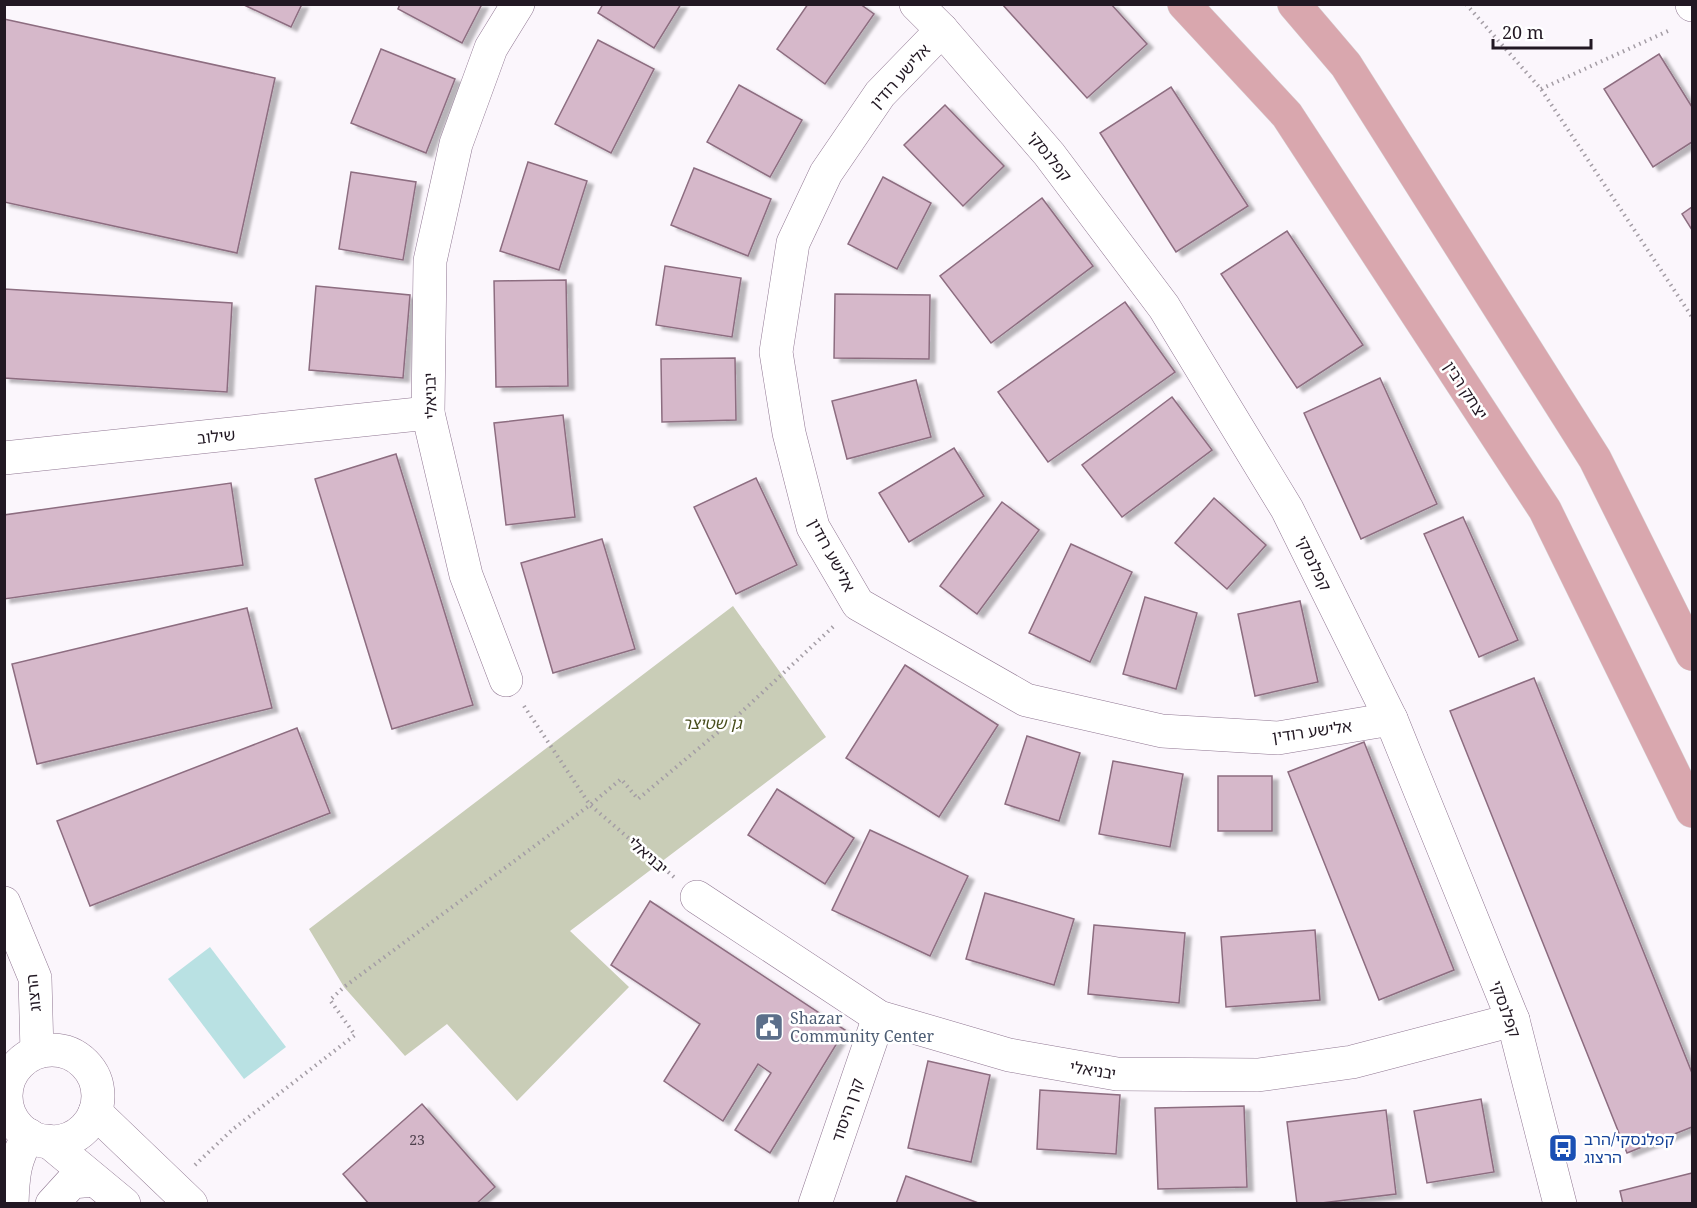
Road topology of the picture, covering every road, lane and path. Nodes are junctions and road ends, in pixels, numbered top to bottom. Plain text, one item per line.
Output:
1 (518, 4) edge
2 (916, 4) edge
3 (1184, 4) edge
4 (1294, 4) edge
5 (1466, 4) edge
6 (1671, 29) dead end
7 (942, 30) junction
8 (1541, 89) junction
9 (1692, 317) edge
10 (428, 413) junction
11 (4, 458) edge
12 (858, 604) junction
13 (1692, 654) edge
14 (506, 680) joint
15 (1391, 719) junction
16 (590, 805) junction
17 (1692, 811) edge
18 (697, 897) joint
19 (4, 903) edge
20 (879, 1017) junction
21 (1513, 1020) junction
22 (22, 1054) edge
23 (5, 1100) edge
24 (95, 1112) junction
25 (39, 1138) junction
26 (94, 1180) junction
27 (10, 1187) edge
28 (181, 1195) edge
29 (52, 1203) edge
30 (123, 1203) edge
31 (815, 1203) edge
32 (1560, 1203) edge

1 - 10 street, יבניאלי
2 - 7 street, קפלנסקי
3 - 17 main road, יצחק רבין
4 - 13 main road
5 - 8 path
6 - 8 path
7 - 12 street, אלישע רודין
7 - 15 street, קפלנסקי
8 - 9 path
10 - 11 street, שילוב
10 - 14 street, יבניאלי
12 - 15 street, אלישע רודין
12 - 16 path
14 - 16 path, יבניאלי
15 - 21 street, קפלנסקי
16 - 18 path, יבניאלי
16 - 28 path
18 - 20 street, יבניאלי
19 - 22 street, הרצוג
20 - 21 street, יבניאלי
20 - 31 street, קרן היסוד
21 - 32 street, קפלנסקי
22 - 23 street
22 - 24 street
23 - 25 street
24 - 25 street
24 - 28 street
25 - 26 street
25 - 27 street
26 - 29 street
26 - 30 street

